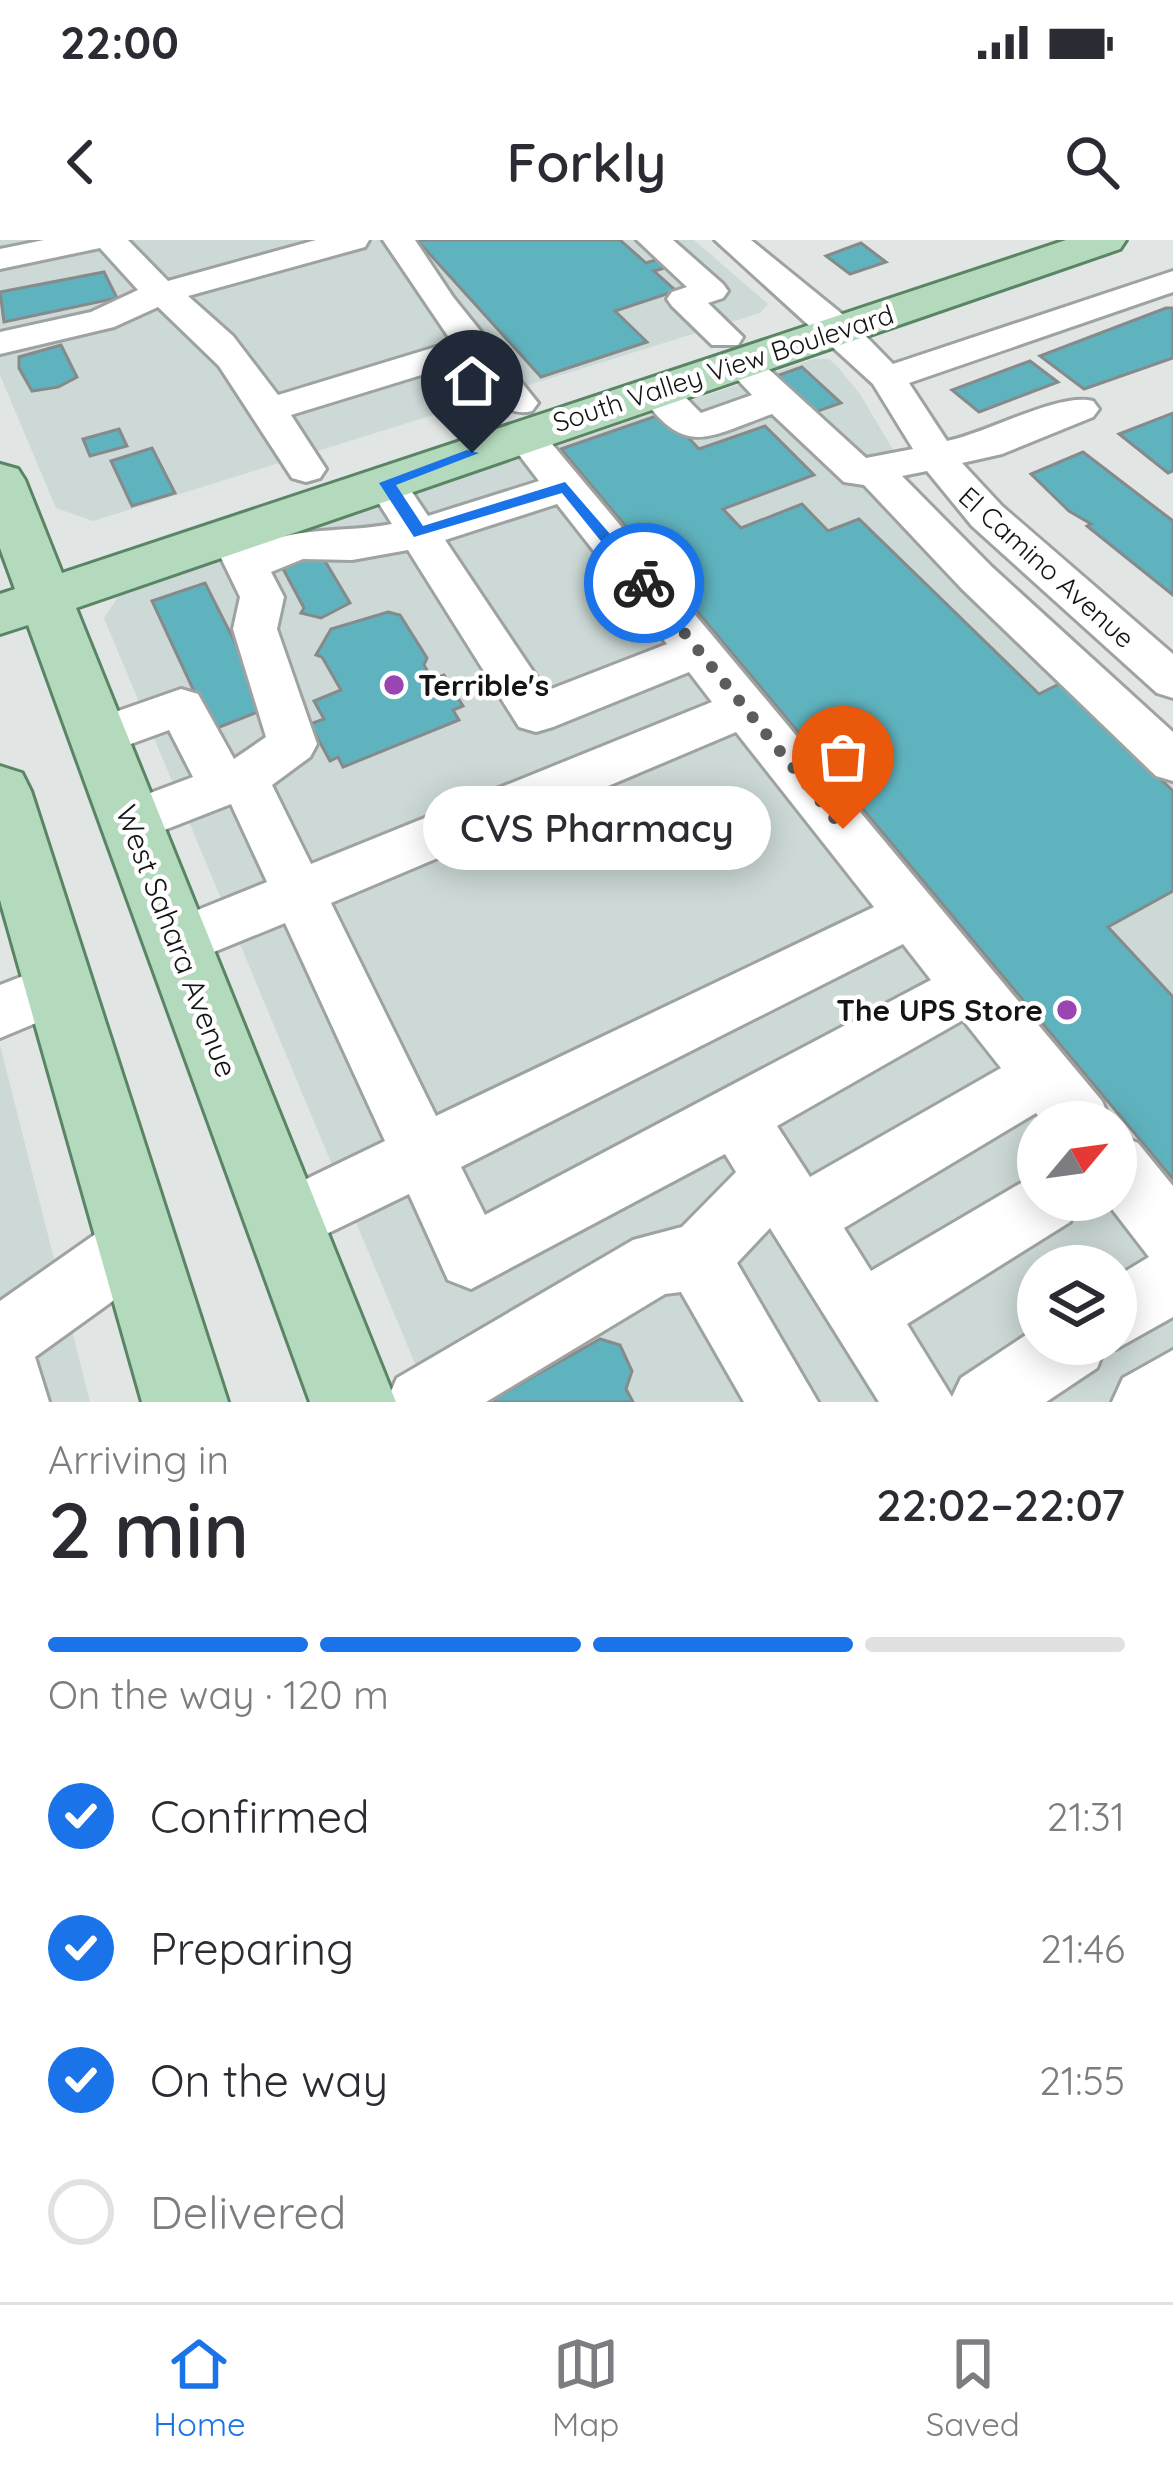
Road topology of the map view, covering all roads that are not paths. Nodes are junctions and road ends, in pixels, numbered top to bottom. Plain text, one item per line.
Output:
1 (91, 240) edge
2 (353, 240) edge
3 (399, 240) edge
4 (653, 240) edge
5 (730, 240) edge
6 (1025, 240) edge
7 (1106, 240) edge
8 (120, 252) edge
9 (2, 254) edge
10 (169, 255) dead end
11 (1173, 281) edge
12 (158, 294) junction
13 (827, 320) junction
14 (0, 344) edge
15 (475, 347) junction
16 (732, 349) junction
17 (887, 378) junction
18 (656, 390) junction
19 (777, 399) junction
20 (1079, 409) dead end
21 (268, 410) junction
22 (521, 419) junction
23 (937, 456) junction
24 (306, 469) junction
25 (873, 470) junction
26 (0, 480) edge
27 (386, 483) junction
28 (565, 487) junction
29 (419, 533) junction
30 (239, 550) junction
31 (19, 585) edge
32 (698, 650) junction
33 (1173, 681) edge
34 (745, 708) junction
35 (98, 737) junction
36 (1173, 763) edge
37 (233, 782) junction
38 (4, 819) edge
39 (131, 822) junction
40 (298, 893) junction
41 (912, 914) junction
42 (177, 943) junction
43 (971, 987) junction
44 (29, 1000) edge
45 (1062, 1099) edge
46 (736, 1116) junction
47 (425, 1153) junction
48 (1137, 1192) edge
49 (788, 1198) junction
50 (1017, 1219) edge
51 (285, 1222) junction
52 (1173, 1236) edge
53 (137, 1244) junction
54 (697, 1258) junction
55 (1173, 1279) edge
56 (1137, 1302) edge
57 (861, 1315) junction
58 (0, 1342) edge
59 (0, 1352) edge
60 (1042, 1365) edge
61 (1173, 1384) edge
62 (180, 1400) edge
63 (14, 1402) edge
64 (353, 1402) edge
65 (422, 1402) edge
66 (783, 1402) edge
67 (920, 1402) edge
68 (986, 1402) edge
69 (1147, 1402) edge

1 - 9 street
2 - 12 street
3 - 15 street
4 - 16 street
5 - 13 street, El Camino Avenue
6 - 13 main road, South Valley View Boulevard
7 - 13 main road, South Valley View Boulevard
8 - 10 street
8 - 12 street
11 - 17 street
12 - 14 street
12 - 21 street
13 - 16 main road, South Valley View Boulevard
13 - 17 street, El Camino Avenue
15 - 21 street
15 - 22 street
16 - 18 main road, South Valley View Boulevard
16 - 19 street
16 - 22 main road
17 - 23 street, El Camino Avenue
18 - 19 street
18 - 22 main road, South Valley View Boulevard
19 - 25 street
20 - 23 street
21 - 24 street
22 - 24 main road, South Valley View Boulevard
22 - 27 main road, South Valley View Boulevard
22 - 28 street
23 - 25 street
23 - 33 street, El Camino Avenue
24 - 31 main road, South Valley View Boulevard
25 - 36 street
26 - 31 main road, West Sahara Avenue
27 - 29 street
27 - 30 main road, South Valley View Boulevard
28 - 29 street
28 - 32 street
29 - 30 street
29 - 32 street
30 - 31 main road, South Valley View Boulevard
30 - 37 street
31 - 35 main road, West Sahara Avenue
32 - 34 street
34 - 40 street
34 - 41 street
35 - 37 street
35 - 39 main road, West Sahara Avenue
37 - 39 street
37 - 40 street
38 - 44 main road
39 - 42 main road, West Sahara Avenue
40 - 42 street
40 - 47 street
41 - 43 street
41 - 47 street
42 - 51 main road, West Sahara Avenue
43 - 45 street
43 - 46 street
44 - 53 main road
45 - 49 street
46 - 47 street
46 - 49 street
47 - 51 street
48 - 52 street
49 - 54 street
49 - 57 street
50 - 57 street
51 - 64 main road, West Sahara Avenue
53 - 58 street
53 - 62 main road
54 - 65 street
54 - 66 street
55 - 56 street
57 - 67 street
59 - 63 street
60 - 68 street
61 - 69 street

